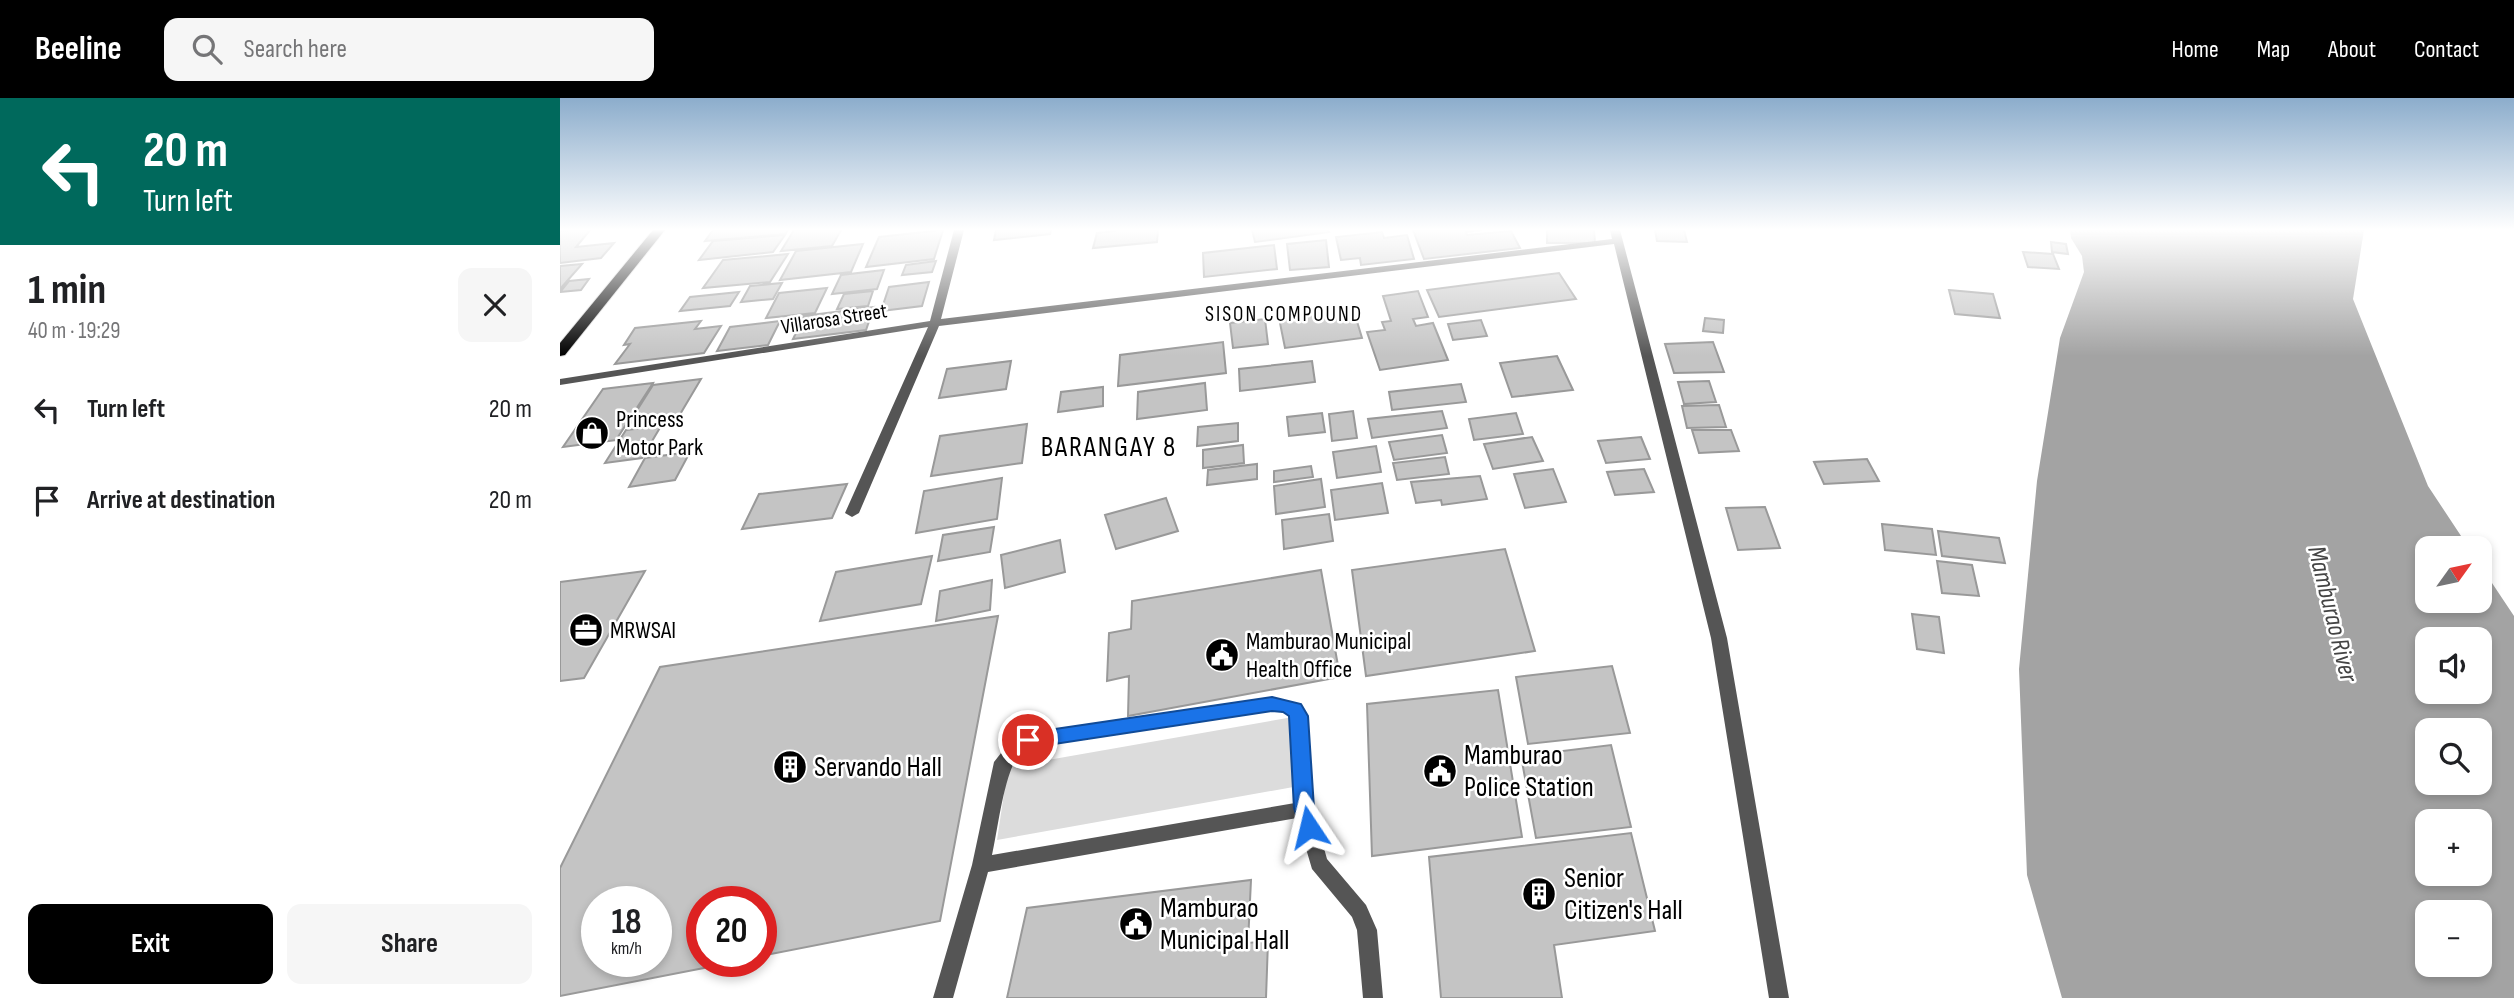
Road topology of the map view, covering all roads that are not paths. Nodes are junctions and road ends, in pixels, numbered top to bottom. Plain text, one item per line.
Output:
1 (625, 272) edge
2 (948, 272) edge
3 (1329, 272) edge
4 (1625, 272) edge
5 (934, 323) junction
6 (560, 352) edge
7 (560, 382) edge
8 (852, 513) dead end
9 (1304, 808) junction
10 (981, 865) junction
11 (943, 998) edge
12 (1373, 998) edge
13 (1779, 998) edge

1 - 6 main road
2 - 5 street
3 - 5 street, Villarosa Street
4 - 13 street
5 - 7 street, Villarosa Street
5 - 8 street
9 - 10 street
9 - 10 street
9 - 12 street
10 - 11 street

